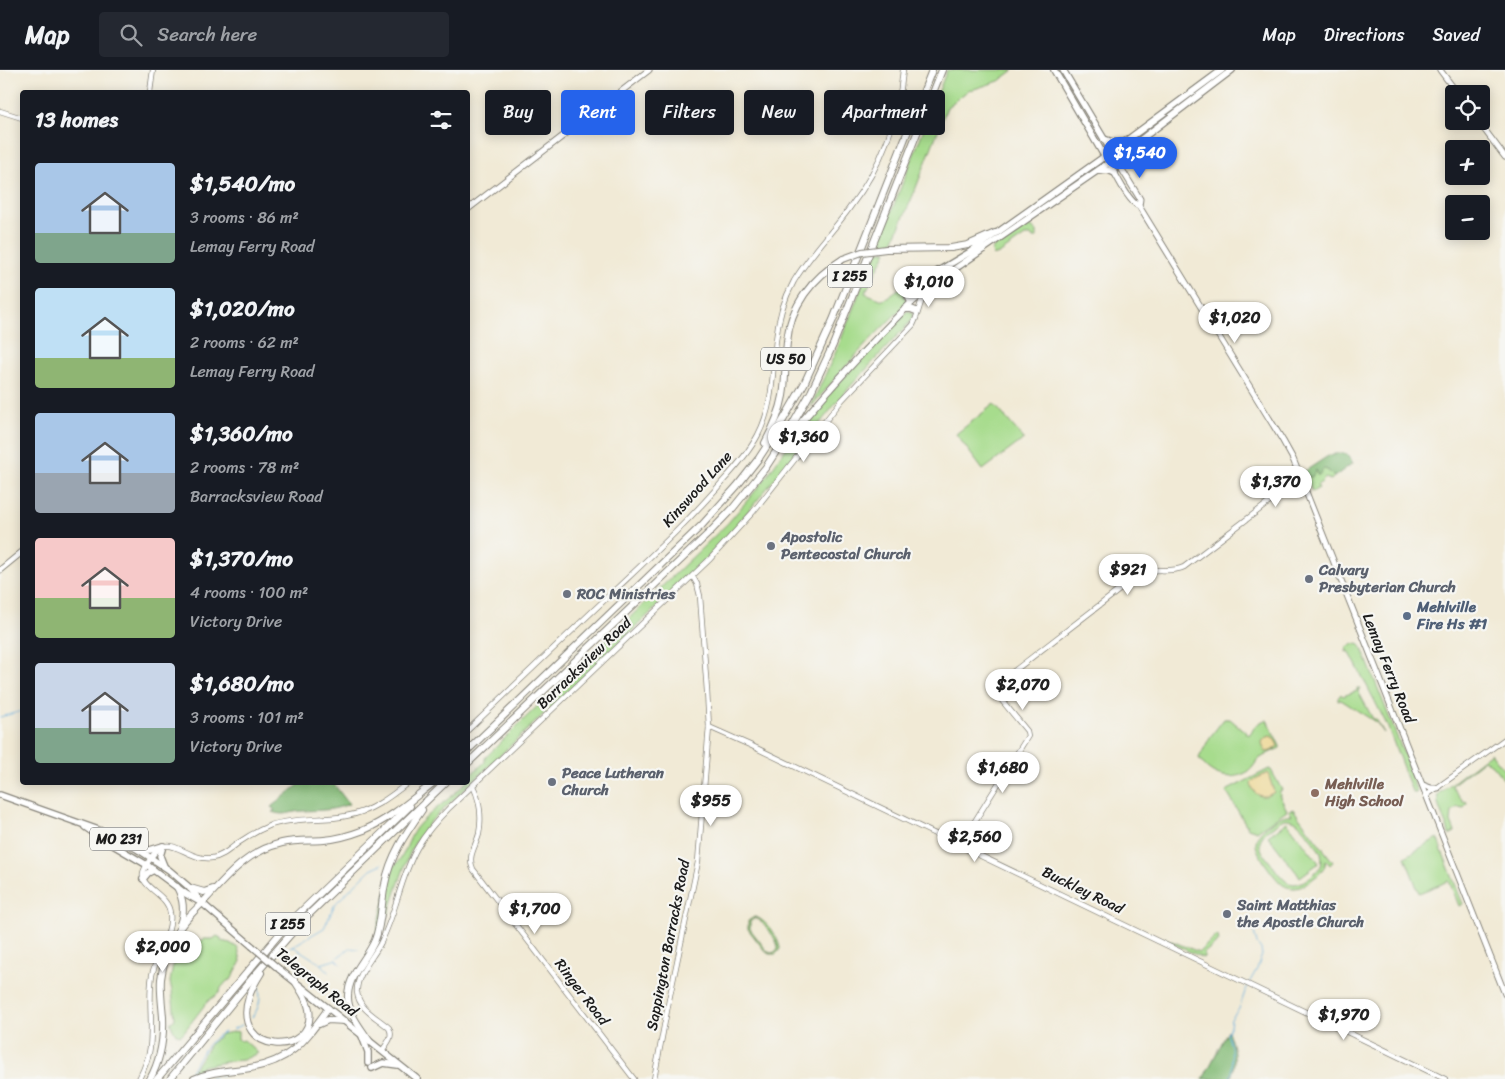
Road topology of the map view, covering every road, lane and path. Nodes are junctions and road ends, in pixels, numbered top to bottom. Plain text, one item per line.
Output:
1 (153, 70) edge
2 (650, 70) edge
3 (903, 70) edge
4 (932, 70) edge
5 (942, 70) edge
6 (1054, 70) edge
7 (1063, 70) edge
8 (1222, 70) edge
9 (1232, 70) edge
10 (1440, 70) edge
11 (1451, 85) edge
12 (150, 90) edge
13 (0, 111) edge
14 (20, 117) edge
15 (1485, 130) edge
16 (1104, 139) junction
17 (1124, 142) junction
18 (1098, 146) junction
19 (1111, 152) junction
20 (1123, 153) junction
21 (1104, 156) junction
22 (1505, 157) edge
23 (1115, 158) junction
24 (1096, 162) junction
25 (1109, 163) junction
26 (1122, 169) junction
27 (1097, 171) junction
28 (1115, 173) junction
29 (1139, 206) junction
30 (470, 207) edge
31 (995, 233) joint
32 (979, 246) junction
33 (927, 290) junction
34 (911, 303) junction
35 (905, 309) junction
36 (916, 311) junction
37 (917, 318) junction
38 (786, 436) junction
39 (748, 472) junction
40 (1301, 478) junction
41 (1286, 488) junction
42 (1306, 493) junction
43 (20, 554) edge
44 (0, 570) edge
45 (693, 577) junction
46 (709, 726) junction
47 (470, 728) edge
48 (1505, 739) edge
49 (470, 748) edge
50 (470, 761) edge
51 (405, 785) edge
52 (430, 785) edge
53 (431, 785) edge
54 (443, 785) edge
55 (1423, 785) junction
56 (473, 786) junction
57 (1438, 788) junction
58 (0, 795) edge
59 (1426, 795) junction
60 (430, 798) junction
61 (84, 825) junction
62 (960, 845) junction
63 (163, 846) junction
64 (139, 850) junction
65 (151, 858) junction
66 (147, 865) junction
67 (165, 868) junction
68 (154, 870) junction
69 (143, 879) junction
70 (177, 887) junction
71 (216, 887) junction
72 (190, 888) junction
73 (202, 904) junction
74 (179, 928) junction
75 (267, 961) junction
76 (295, 981) junction
77 (1505, 994) edge
78 (328, 1008) junction
79 (345, 1021) junction
80 (316, 1026) junction
81 (361, 1034) junction
82 (370, 1042) junction
83 (382, 1051) junction
84 (400, 1066) junction
85 (139, 1079) edge
86 (150, 1079) edge
87 (157, 1079) edge
88 (170, 1079) edge
89 (194, 1079) edge
90 (417, 1079) edge
91 (634, 1079) edge
92 (654, 1079) edge
93 (1445, 1079) edge

1 - 12 street
2 - 30 main road
3 - 47 street, Kinswood Lane
4 - 39 highway, I 255
5 - 38 highway, I 255
6 - 18 main road, Lemay Ferry Road
7 - 16 main road, Lemay Ferry Road
8 - 17 main road, US 50
9 - 20 main road, US 50
10 - 11 main road
13 - 14 street
15 - 22 main road
16 - 17 main road
16 - 19 main road, Lemay Ferry Road
17 - 19 main road, US 50
18 - 21 main road, Lemay Ferry Road
18 - 24 main road
19 - 21 main road, US 50
19 - 23 main road, Lemay Ferry Road
20 - 23 main road, US 50
20 - 26 main road
21 - 24 main road, US 50
21 - 25 main road, Lemay Ferry Road
23 - 25 main road, US 50
23 - 26 main road, Lemay Ferry Road
24 - 31 main road, US 50
25 - 27 main road, US 50
25 - 28 main road, Lemay Ferry Road
26 - 29 main road, Lemay Ferry Road
27 - 28 main road
27 - 32 main road, US 50
28 - 29 main road, Lemay Ferry Road
29 - 40 main road, Lemay Ferry Road
31 - 32 highway, US 50
32 - 33 main road, US 50
32 - 34 main road
32 - 39 highway, US 50, bridge
33 - 34 main road, US 50
33 - 37 street, Barracksview Road
34 - 35 highway, US 50
34 - 36 street
35 - 36 highway
35 - 38 highway, US 50
36 - 37 street
37 - 45 street, Barracksview Road
38 - 50 highway, I 255
39 - 49 highway, I 255
40 - 41 street
40 - 42 main road, Lemay Ferry Road
41 - 42 main road
41 - 62 street
42 - 55 main road, Lemay Ferry Road
43 - 44 main road
45 - 46 street, Sappington Barracks Road
45 - 56 street, Barracksview Road
46 - 62 street, Buckley Road
46 - 92 street, Sappington Barracks Road
48 - 57 street
51 - 63 street
52 - 71 highway
53 - 87 highway, I 255
54 - 60 highway, I 255
55 - 57 main road
55 - 59 main road, Lemay Ferry Road
56 - 83 street, Barracksview Road
56 - 91 street, Ringer Road
57 - 59 street
58 - 61 main road, Telegraph Road / MO 231
59 - 77 main road, Lemay Ferry Road
60 - 75 highway, I 255
60 - 82 highway
61 - 64 main road, Telegraph Road / MO 231
61 - 66 main road, Telegraph Road / MO 231
62 - 93 street, Buckley Road
63 - 64 main road
63 - 65 street
63 - 67 main road
64 - 65 main road, Telegraph Road / MO 231
65 - 66 street
65 - 67 main road, Telegraph Road / MO 231
66 - 68 main road, Telegraph Road / MO 231
66 - 69 street
67 - 72 main road, Telegraph Road / MO 231
68 - 69 main road
68 - 70 main road, Telegraph Road / MO 231
69 - 85 street
70 - 73 main road, Telegraph Road / MO 231
70 - 74 highway
71 - 72 highway
71 - 73 highway
72 - 73 main road, Telegraph Road / MO 231
73 - 74 highway
73 - 76 main road, Telegraph Road / MO 231, bridge
74 - 86 highway
75 - 76 highway
75 - 88 highway, I 255
76 - 78 main road, Telegraph Road / MO 231
78 - 79 main road, Telegraph Road / MO 231
78 - 80 highway
79 - 80 highway
79 - 81 main road, Telegraph Road / MO 231
80 - 89 highway
81 - 82 main road, Telegraph Road / MO 231
81 - 84 main road
82 - 83 main road, Telegraph Road / MO 231
83 - 84 main road, Telegraph Road / MO 231
84 - 90 main road, Telegraph Road / MO 231

